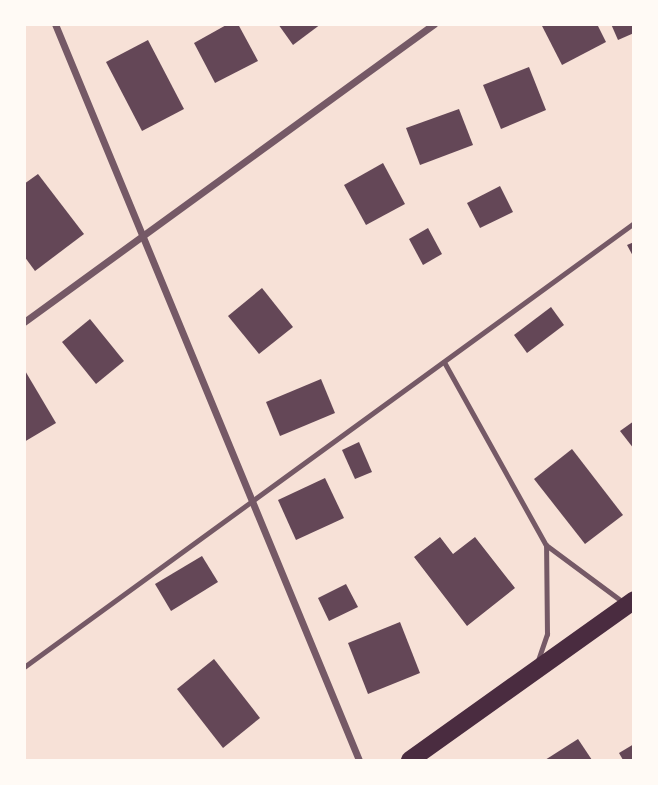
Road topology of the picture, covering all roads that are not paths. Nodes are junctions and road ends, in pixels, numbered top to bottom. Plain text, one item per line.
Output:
1 (55, 24) edge
2 (434, 24) edge
3 (634, 223) edge
4 (145, 237) junction
5 (24, 322) edge
6 (444, 362) junction
7 (254, 504) junction
8 (546, 545) junction
9 (630, 602) edge
10 (24, 667) edge
11 (533, 673) junction
12 (359, 761) edge
13 (410, 761) edge

1 - 4 street
2 - 4 street
3 - 6 lane
4 - 5 street
4 - 7 street
6 - 7 lane
6 - 8 lane
7 - 10 lane
7 - 12 street
8 - 9 lane
8 - 11 lane
9 - 11 main road
11 - 13 main road

